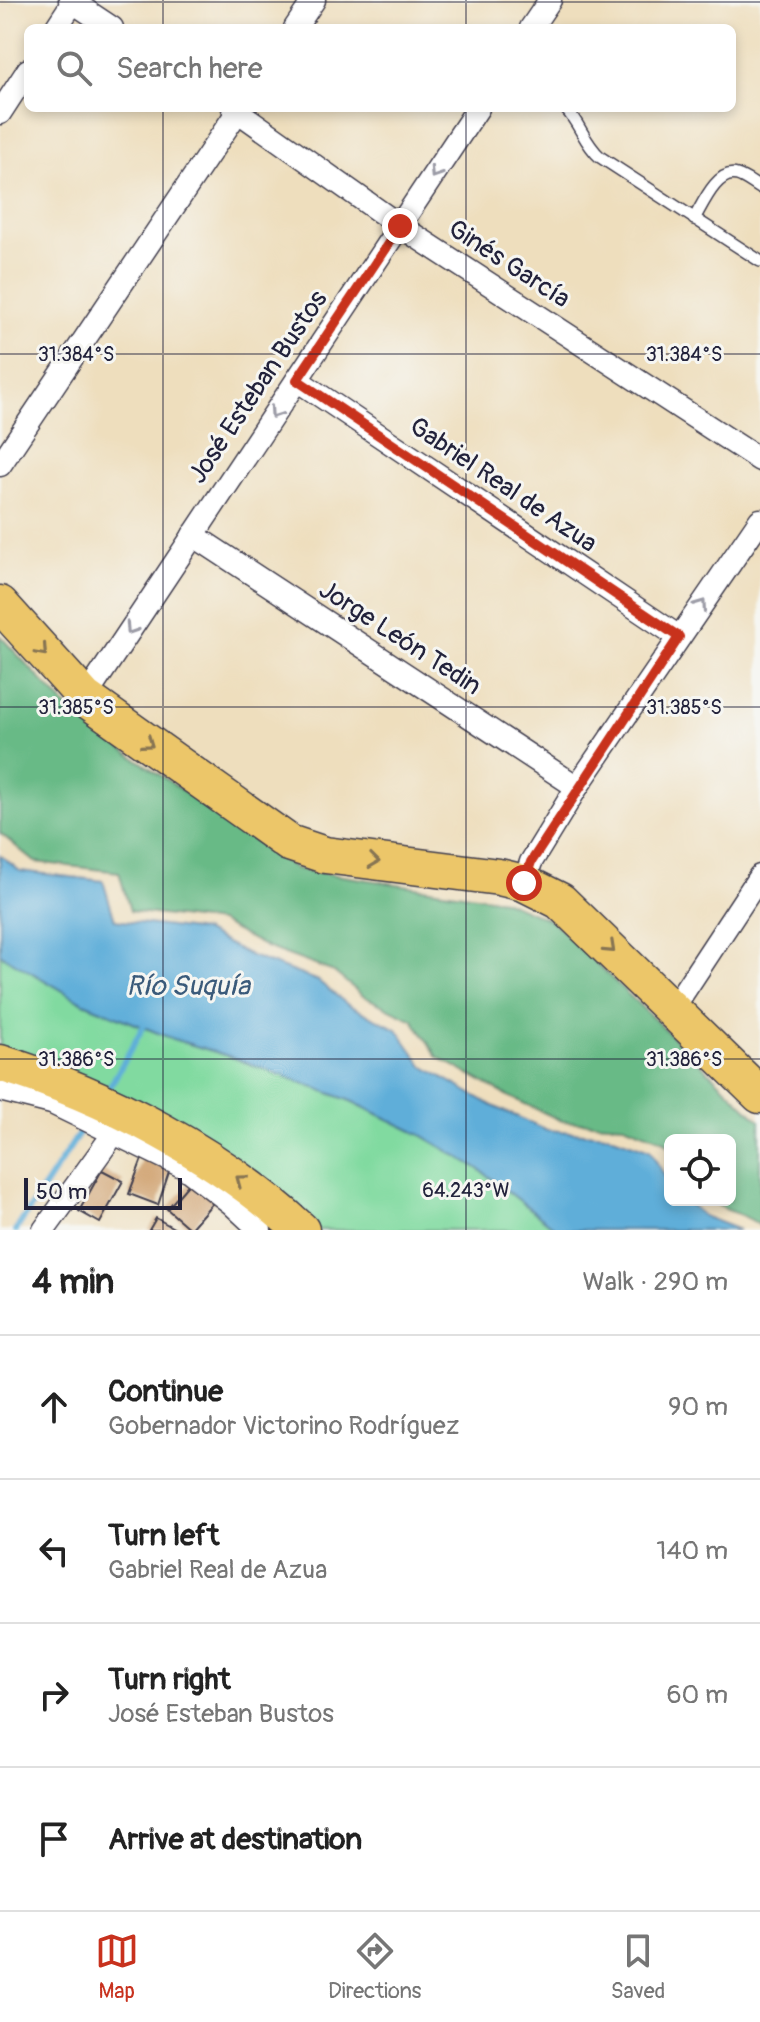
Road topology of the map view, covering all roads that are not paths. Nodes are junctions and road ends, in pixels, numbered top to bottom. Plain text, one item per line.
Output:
1 (314, 0) edge
2 (550, 0) edge
3 (72, 1) edge
4 (58, 24) edge
5 (106, 24) edge
6 (298, 24) edge
7 (534, 24) edge
8 (24, 76) edge
9 (235, 112) edge
10 (241, 112) edge
11 (475, 112) edge
12 (568, 112) edge
13 (0, 113) edge
14 (760, 188) edge
15 (694, 219) junction
16 (400, 226) junction
17 (760, 261) edge
18 (297, 380) junction
19 (760, 460) edge
20 (0, 465) edge
21 (760, 520) edge
22 (193, 535) junction
23 (0, 604) edge
24 (679, 637) junction
25 (85, 698) junction
26 (577, 787) junction
27 (524, 883) junction
28 (757, 889) edge
29 (673, 1008) junction
30 (0, 1063) edge
31 (0, 1090) edge
32 (60, 1095) junction
33 (760, 1095) edge
34 (111, 1123) junction
35 (44, 1230) edge
36 (260, 1230) edge
37 (301, 1230) edge

1 - 6 street
2 - 7 street
3 - 4 street
3 - 5 street
8 - 13 street
9 - 20 street
10 - 16 street, Ginés García
11 -> 16 street, José Esteban Bustos
12 - 15 lane
14 - 15 lane
15 - 17 lane
16 - 18 street, José Esteban Bustos
16 - 19 street, Ginés García
18 -> 22 street, José Esteban Bustos
18 - 24 street, Gabriel Real de Azua
24 -> 21 street
22 -> 25 street, José Esteban Bustos
22 - 26 street, Jorge León Tedin
23 -> 25 main road
24 - 26 street
25 -> 27 main road
26 - 27 street
27 -> 29 main road
28 - 29 street
29 - 33 main road
30 - 32 main road
31 - 32 street
32 - 34 main road
34 - 35 street
34 - 36 street
37 -> 34 main road

